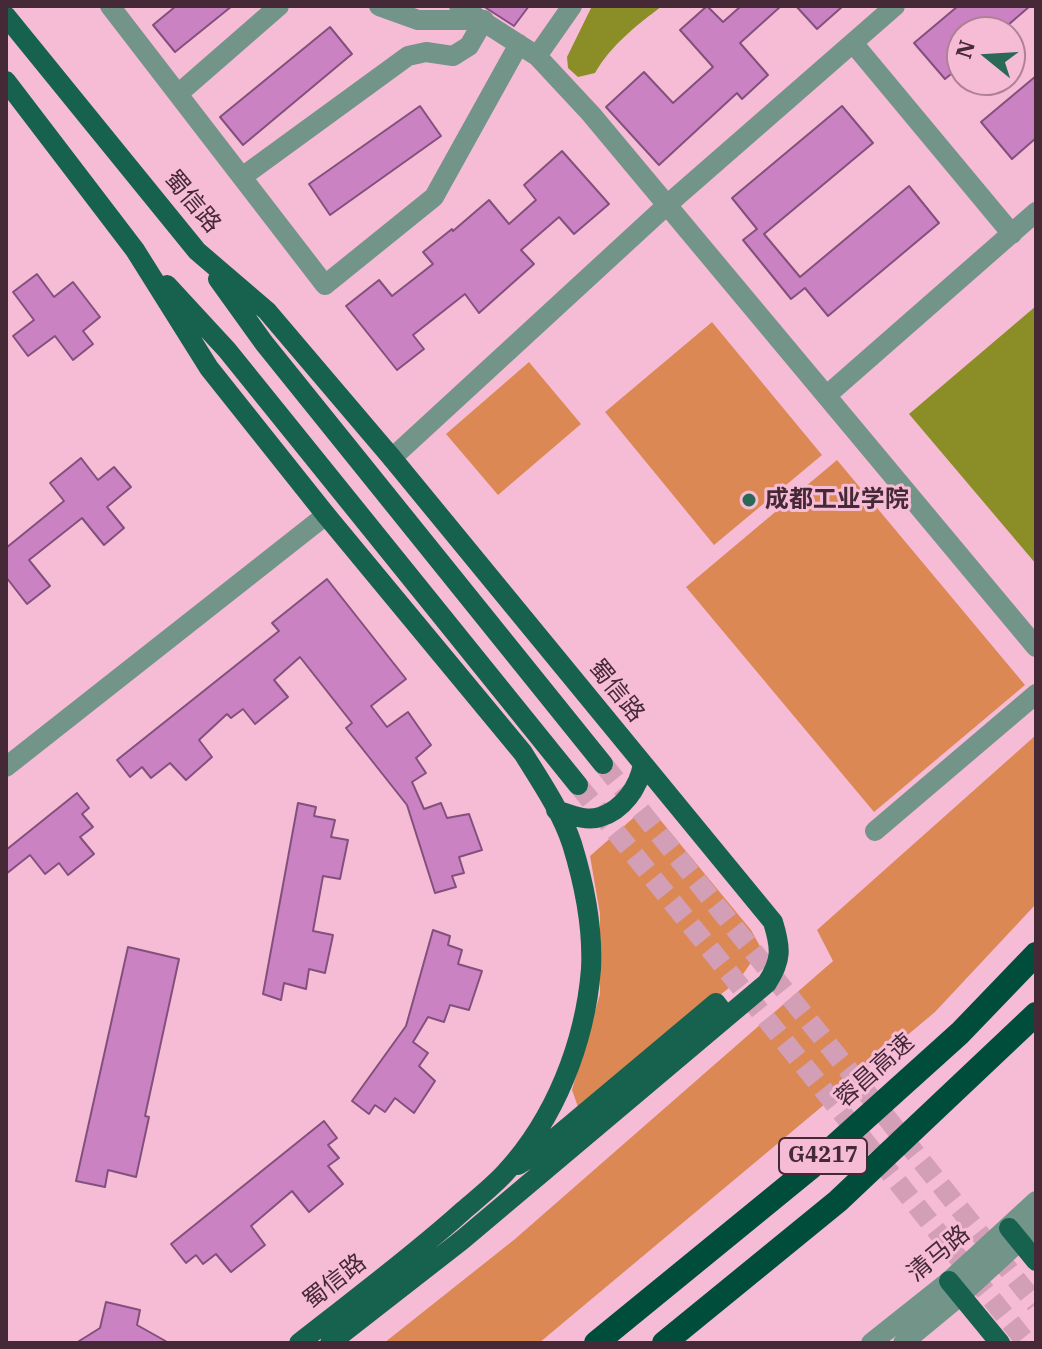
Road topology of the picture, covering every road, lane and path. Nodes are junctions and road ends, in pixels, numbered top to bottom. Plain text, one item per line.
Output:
1 (279, 6) edge
2 (379, 6) edge
3 (459, 6) edge
4 (572, 6) edge
5 (895, 6) edge
6 (118, 9) edge
7 (6, 16) edge
8 (484, 20) junction
9 (853, 43) junction
10 (519, 44) junction
11 (537, 56) junction
12 (6, 81) edge
13 (178, 94) junction
14 (242, 177) junction
15 (667, 205) junction
16 (1036, 212) edge
17 (1012, 234) junction
18 (135, 250) junction
19 (197, 251) junction
20 (826, 396) junction
21 (392, 458) junction
22 (326, 515) junction
23 (1036, 647) edge
24 (1036, 694) edge
25 (603, 764) tunnel mouth
26 (643, 764) junction
27 (6, 767) edge
28 (578, 785) tunnel mouth
29 (556, 810) junction
30 (875, 831) dead end
31 (1036, 954) edge
32 (1036, 1014) edge
33 (726, 1016) junction
34 (506, 1173) junction
35 (1036, 1201) edge
36 (1036, 1226) edge
37 (1015, 1234) junction
38 (1036, 1261) edge
39 (955, 1288) junction
40 (299, 1343) edge
41 (330, 1343) edge
42 (596, 1343) edge
43 (664, 1343) edge
44 (871, 1343) edge
45 (903, 1343) edge
46 (1000, 1343) edge

1 - 13 street
2 - 8 street
3 - 8 street
4 - 11 street
5 - 9 street
6 - 13 street
7 - 19 main road, 蜀信路
8 - 10 street
8 - 14 street
9 - 15 street
9 - 17 street
10 - 11 street
10 - 14 street
11 - 15 street
12 - 18 main road, 蜀信路
13 - 14 street
15 - 20 street
15 - 21 street
16 - 17 street
17 - 20 street
18 - 22 main road, 蜀信路
18 - 28 main road
19 - 21 main road, 蜀信路
19 - 25 main road
20 - 23 street
21 - 26 main road, 蜀信路
22 - 27 street
22 - 29 main road, 蜀信路
24 - 30 street
26 - 29 main road
26 - 33 main road, 蜀信路
29 - 34 main road, 蜀信路
31 - 42 highway, 蓉昌高速 / G4217
32 - 43 highway, G4217
33 - 34 main road
33 - 41 main road, 蜀信路
34 - 40 main road, 蜀信路
35 - 37 street, 清马路
36 - 37 street, 清马路
37 - 38 main road
37 - 39 street, 清马路
39 - 44 street, 清马路
39 - 45 street, 清马路
39 - 46 main road

